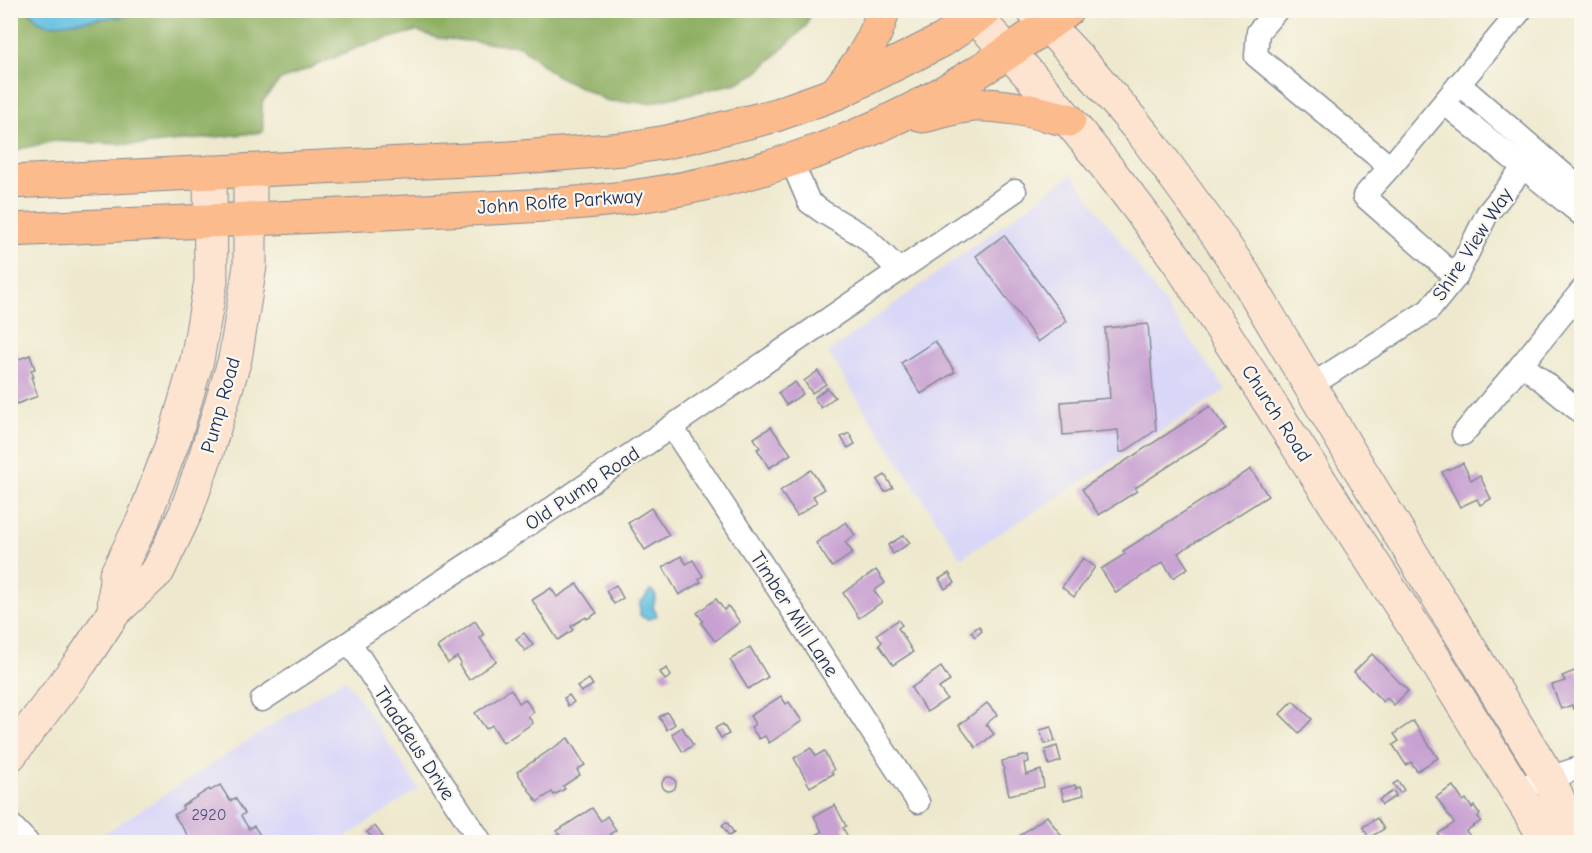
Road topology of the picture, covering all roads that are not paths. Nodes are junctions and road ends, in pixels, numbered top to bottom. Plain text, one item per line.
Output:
1 (883, 10) edge
2 (1277, 10) edge
3 (1521, 10) edge
4 (976, 13) edge
5 (1049, 16) edge
6 (1009, 53) junction
7 (1460, 84) junction
8 (837, 93) junction
9 (1444, 103) junction
10 (1069, 120) junction
11 (884, 124) junction
12 (1529, 159) junction
13 (791, 160) junction
14 (1390, 167) junction
15 (250, 171) junction
16 (210, 172) junction
17 (10, 182) edge
18 (1015, 190) dead end
19 (1581, 190) edge
20 (1581, 215) edge
21 (250, 220) junction
22 (210, 222) junction
23 (10, 230) edge
24 (899, 270) junction
25 (1456, 277) junction
26 (1581, 290) edge
27 (1522, 364) junction
28 (1310, 386) junction
29 (1581, 413) edge
30 (672, 427) junction
31 (1463, 434) dead end
32 (114, 612) junction
33 (350, 643) junction
34 (262, 700) dead end
35 (10, 755) edge
36 (1581, 766) edge
37 (1548, 778) junction
38 (1516, 789) junction
39 (918, 802) dead end
40 (10, 824) edge
41 (27, 843) edge
42 (481, 843) edge
43 (1548, 843) edge
44 (1577, 843) edge

1 - 8 main road
2 - 14 street
3 - 7 street
4 - 6 main road, Church Road
4 - 8 main road
5 - 6 main road, John Rolfe Parkway
5 - 28 main road, Church Road
6 - 10 main road, Church Road
6 - 11 main road, John Rolfe Parkway
7 - 9 street
7 - 12 street
8 - 15 main road
9 - 12 street
9 - 14 street
10 - 11 main road
10 - 38 main road, Church Road
11 - 13 main road, John Rolfe Parkway
12 - 19 street
12 - 20 street
12 - 25 street, Shire View Way
13 - 21 main road, John Rolfe Parkway
13 - 24 street
14 - 25 street
15 - 16 main road
15 - 21 main road, Pump Road
16 - 17 main road
16 - 22 main road, Pump Road
18 - 24 street, Old Pump Road
21 - 22 main road, John Rolfe Parkway
21 - 32 main road, Pump Road
22 - 23 main road, John Rolfe Parkway
22 - 32 main road, Pump Road
24 - 30 street, Old Pump Road
25 - 28 street, Shire View Way
26 - 27 street
27 - 29 street
27 - 31 street
28 - 37 main road, Church Road
30 - 33 street, Old Pump Road
30 - 39 street, Timber Mill Lane
32 - 35 main road, Pump Road
33 - 34 street, Old Pump Road
33 - 42 street, Thaddeus Drive
36 - 37 street
37 - 38 street
37 - 44 main road, Church Road
38 - 43 main road, Church Road
40 - 41 street

